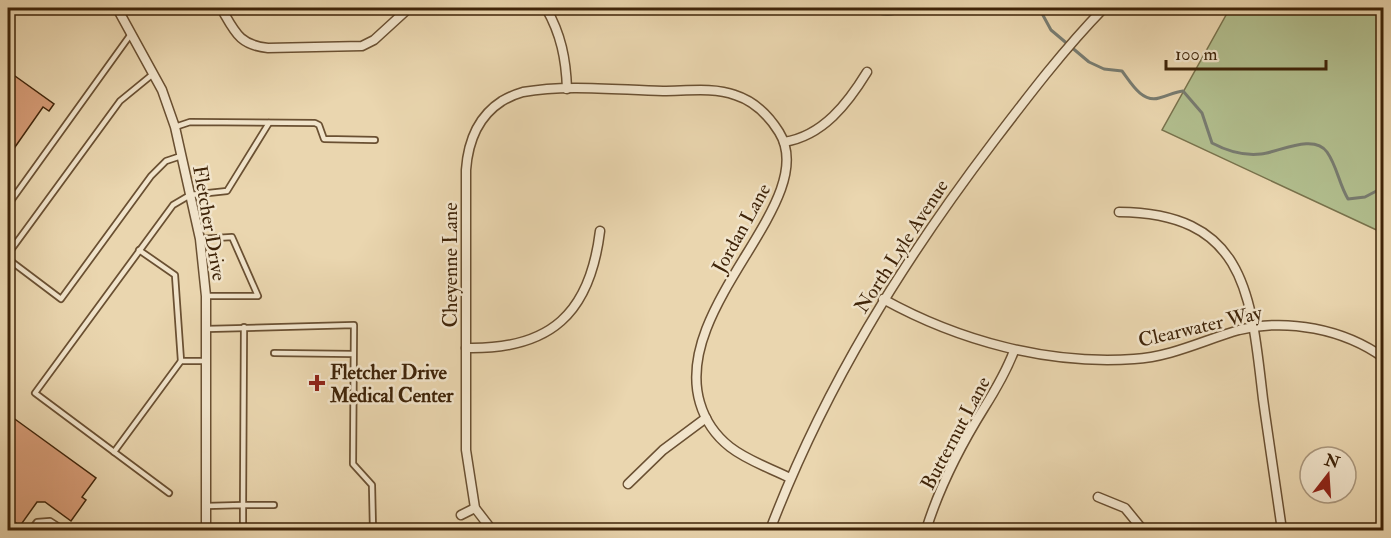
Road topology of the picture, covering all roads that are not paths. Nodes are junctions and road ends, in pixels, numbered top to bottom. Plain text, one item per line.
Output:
1 (117, 8) edge
2 (221, 8) edge
3 (409, 8) edge
4 (546, 8) edge
5 (1104, 8) edge
6 (131, 34) junction
7 (867, 72) dead end
8 (153, 74) junction
9 (567, 89) junction
10 (269, 123) junction
11 (175, 126) junction
12 (375, 140) dead end
13 (784, 142) junction
14 (181, 156) junction
15 (190, 195) junction
16 (8, 205) edge
17 (1119, 212) dead end
18 (600, 231) dead end
19 (200, 239) junction
20 (140, 250) junction
21 (8, 257) edge
22 (206, 296) junction
23 (884, 299) junction
24 (244, 327) junction
25 (1254, 328) junction
26 (206, 329) junction
27 (466, 348) junction
28 (1014, 351) junction
29 (274, 353) dead end
30 (353, 354) junction
31 (1383, 358) edge
32 (181, 361) junction
33 (206, 361) junction
34 (706, 418) junction
35 (114, 452) junction
36 (790, 478) junction
37 (628, 484) dead end
38 (169, 493) dead end
39 (1098, 497) dead end
40 (243, 505) junction
41 (274, 505) dead end
42 (206, 506) junction
43 (475, 508) junction
44 (461, 515) dead end
45 (31, 531) edge
46 (64, 531) edge
47 (206, 531) edge
48 (243, 531) edge
49 (373, 531) edge
50 (492, 531) edge
51 (770, 531) edge
52 (926, 531) edge
53 (1143, 531) edge
54 (1282, 531) edge

1 - 6 street, Fletcher Drive
2 - 3 street
4 - 9 street
5 - 23 street, North Lyle Avenue
6 - 8 street, Fletcher Drive
6 - 16 lane
7 - 13 street
8 - 11 street, Fletcher Drive
8 - 21 lane
9 - 13 street
9 - 27 street, Cheyenne Lane
10 - 11 lane
10 - 12 lane
10 - 15 lane
11 - 14 street, Fletcher Drive
13 - 34 street, Jordan Lane
14 - 15 street, Fletcher Drive
14 - 21 lane
15 - 19 street, Fletcher Drive
15 - 20 lane
17 - 25 street
18 - 27 street
19 - 22 street, Fletcher Drive
19 - 22 lane
20 - 32 lane
20 - 35 lane
22 - 26 street, Fletcher Drive
23 - 28 street, Clearwater Way
23 - 36 street, North Lyle Avenue
24 - 26 lane
24 - 30 lane
24 - 40 lane
25 - 28 street, Clearwater Way
25 - 31 street, Clearwater Way
25 - 54 street
26 - 33 street, Fletcher Drive
27 - 43 street, Cheyenne Lane
28 - 52 street, Butternut Lane
29 - 30 lane
30 - 49 lane
32 - 33 lane
32 - 35 lane
33 - 42 street, Fletcher Drive
34 - 36 street, Jordan Lane
34 - 37 street
35 - 38 lane
36 - 51 street, North Lyle Avenue
39 - 53 street
40 - 41 lane
40 - 42 lane
40 - 48 lane
42 - 47 street, Fletcher Drive
43 - 44 street
43 - 50 street, Cheyenne Lane
45 - 46 lane

